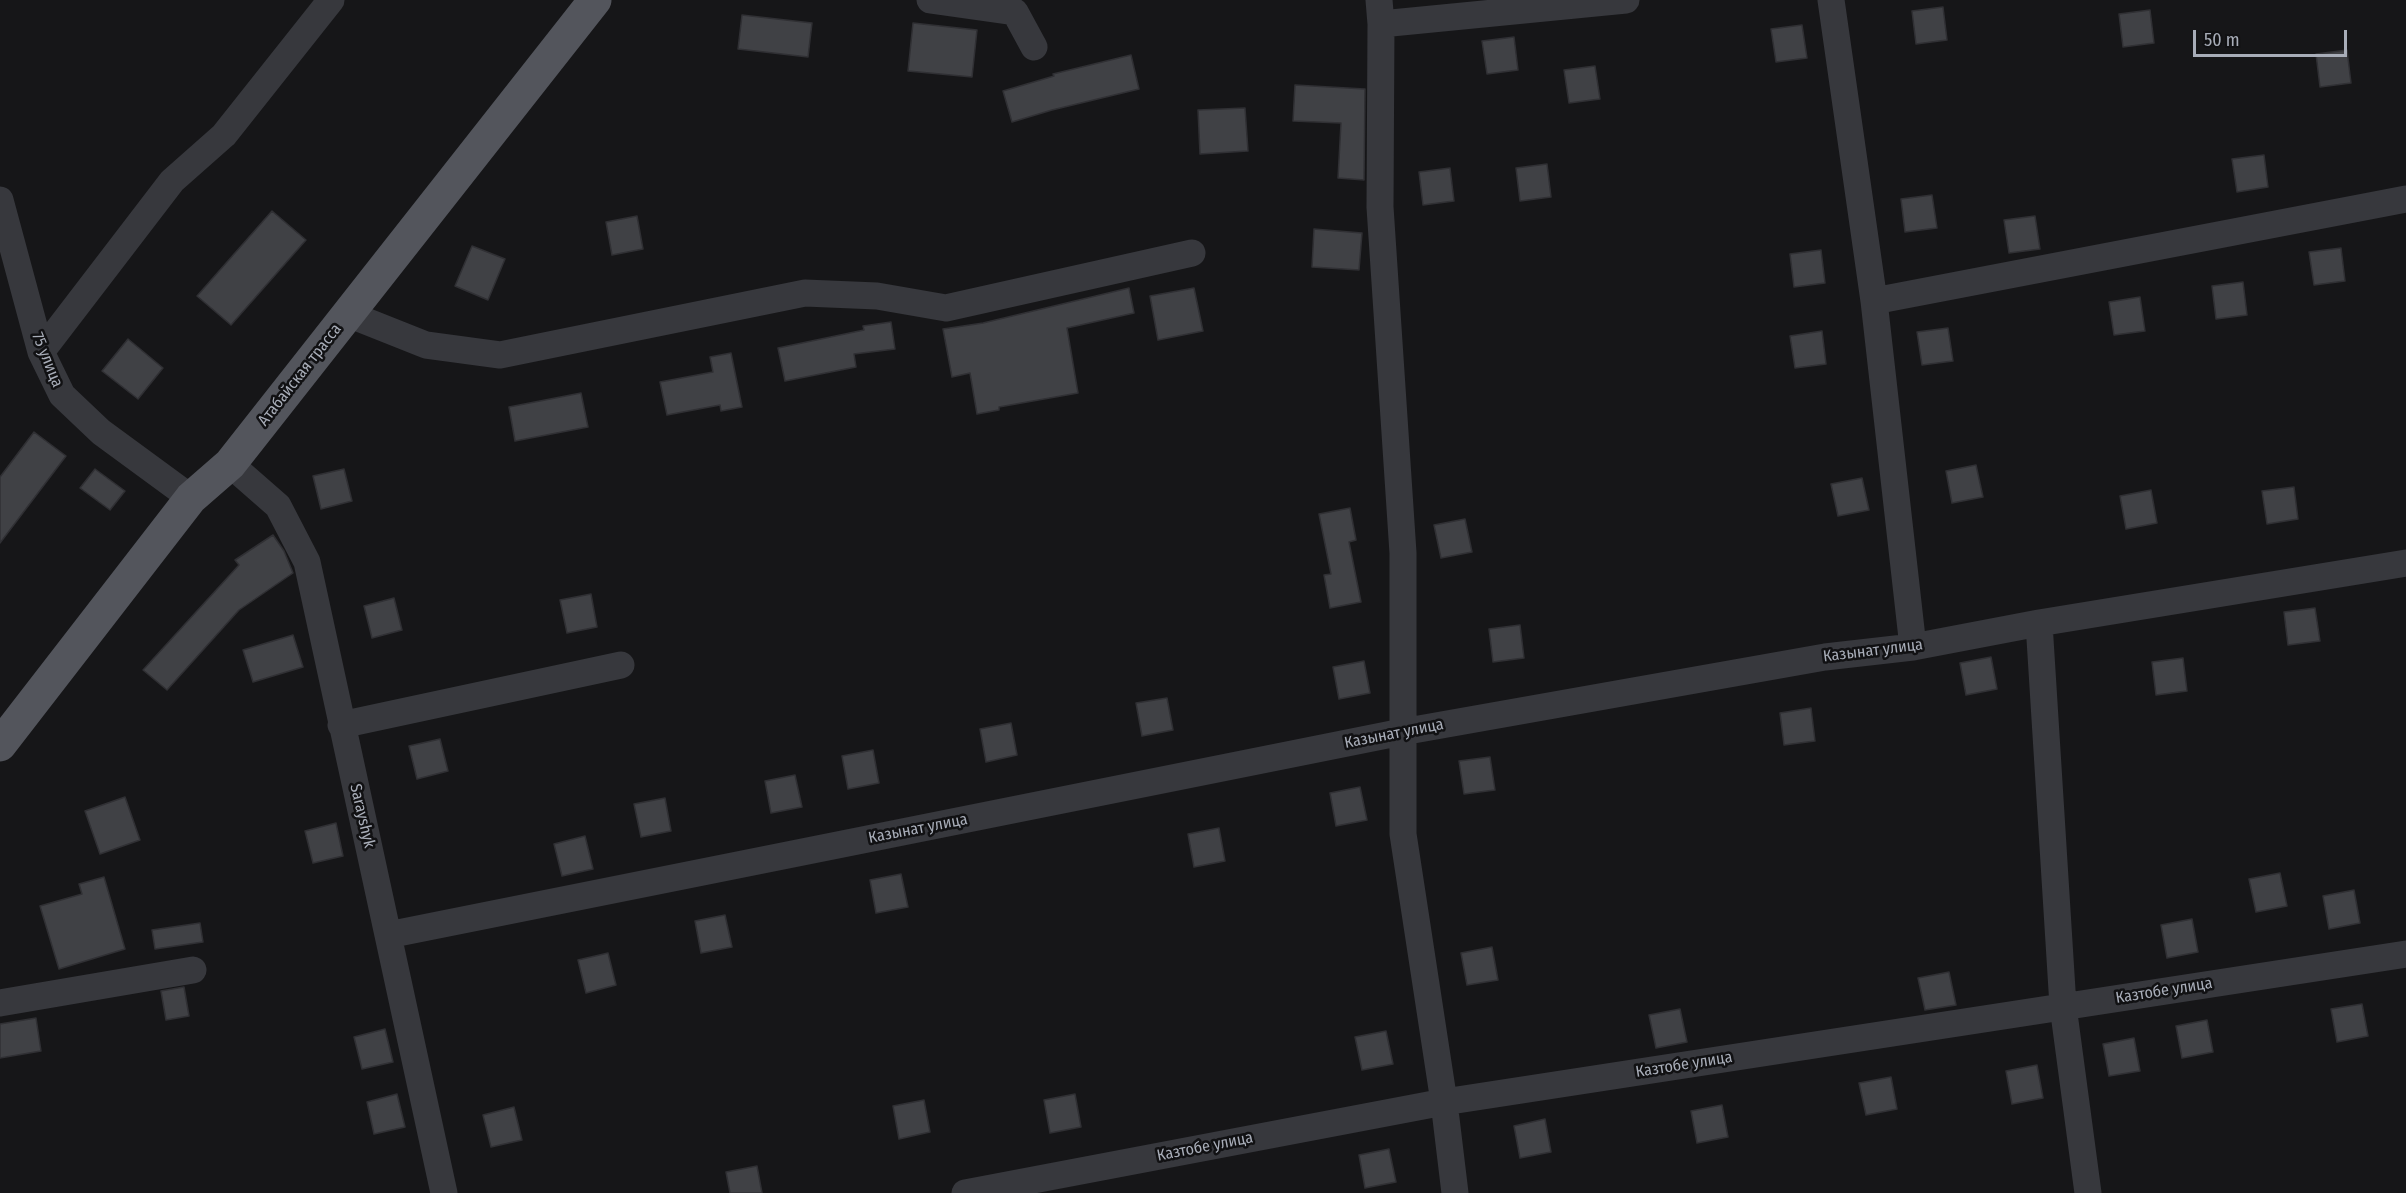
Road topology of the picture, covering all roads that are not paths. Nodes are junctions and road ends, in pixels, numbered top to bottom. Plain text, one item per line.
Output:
1 (331, 0) edge
2 (595, 0) edge
3 (930, 0) edge
4 (1626, 0) edge
5 (1831, 0) edge
6 (1380, 12) edge
7 (1034, 47) dead end
8 (2406, 199) edge
9 (0, 200) edge
10 (1192, 253) dead end
11 (1874, 301) junction
12 (348, 314) junction
13 (40, 352) junction
14 (230, 464) junction
15 (191, 498) junction
16 (2406, 563) edge
17 (2039, 623) junction
18 (1913, 647) junction
19 (621, 665) dead end
20 (342, 725) junction
21 (1402, 732) junction
22 (0, 745) edge
23 (388, 935) junction
24 (2406, 954) edge
25 (193, 970) dead end
26 (0, 1003) edge
27 (2064, 1006) junction
28 (1444, 1102) junction
29 (444, 1193) edge
30 (965, 1193) edge
31 (1455, 1193) edge
32 (2088, 1193) edge

1 - 13 street
2 - 12 main road, Атабайская трасса
3 - 7 street
4 - 6 street
5 - 11 street
6 - 21 street
8 - 11 street
9 - 13 street, 75 улица
10 - 12 street
11 - 18 street
12 - 14 main road, Атабайская трасса
13 - 15 street, 75 улица
14 - 15 main road, Атабайская трасса
14 - 20 street, Sarayshyk
15 - 22 main road, Атабайская трасса
16 - 17 street, Казынат улица
17 - 18 street, Казынат улица
17 - 27 street
18 - 21 street, Казынат улица
19 - 20 street
20 - 23 street, Sarayshyk
21 - 23 street, Казынат улица
21 - 28 street
23 - 29 street, Sarayshyk
24 - 27 street, Казтобе улица
25 - 26 street
27 - 28 street, Казтобе улица
27 - 32 street
28 - 30 street, Казтобе улица
28 - 31 street

